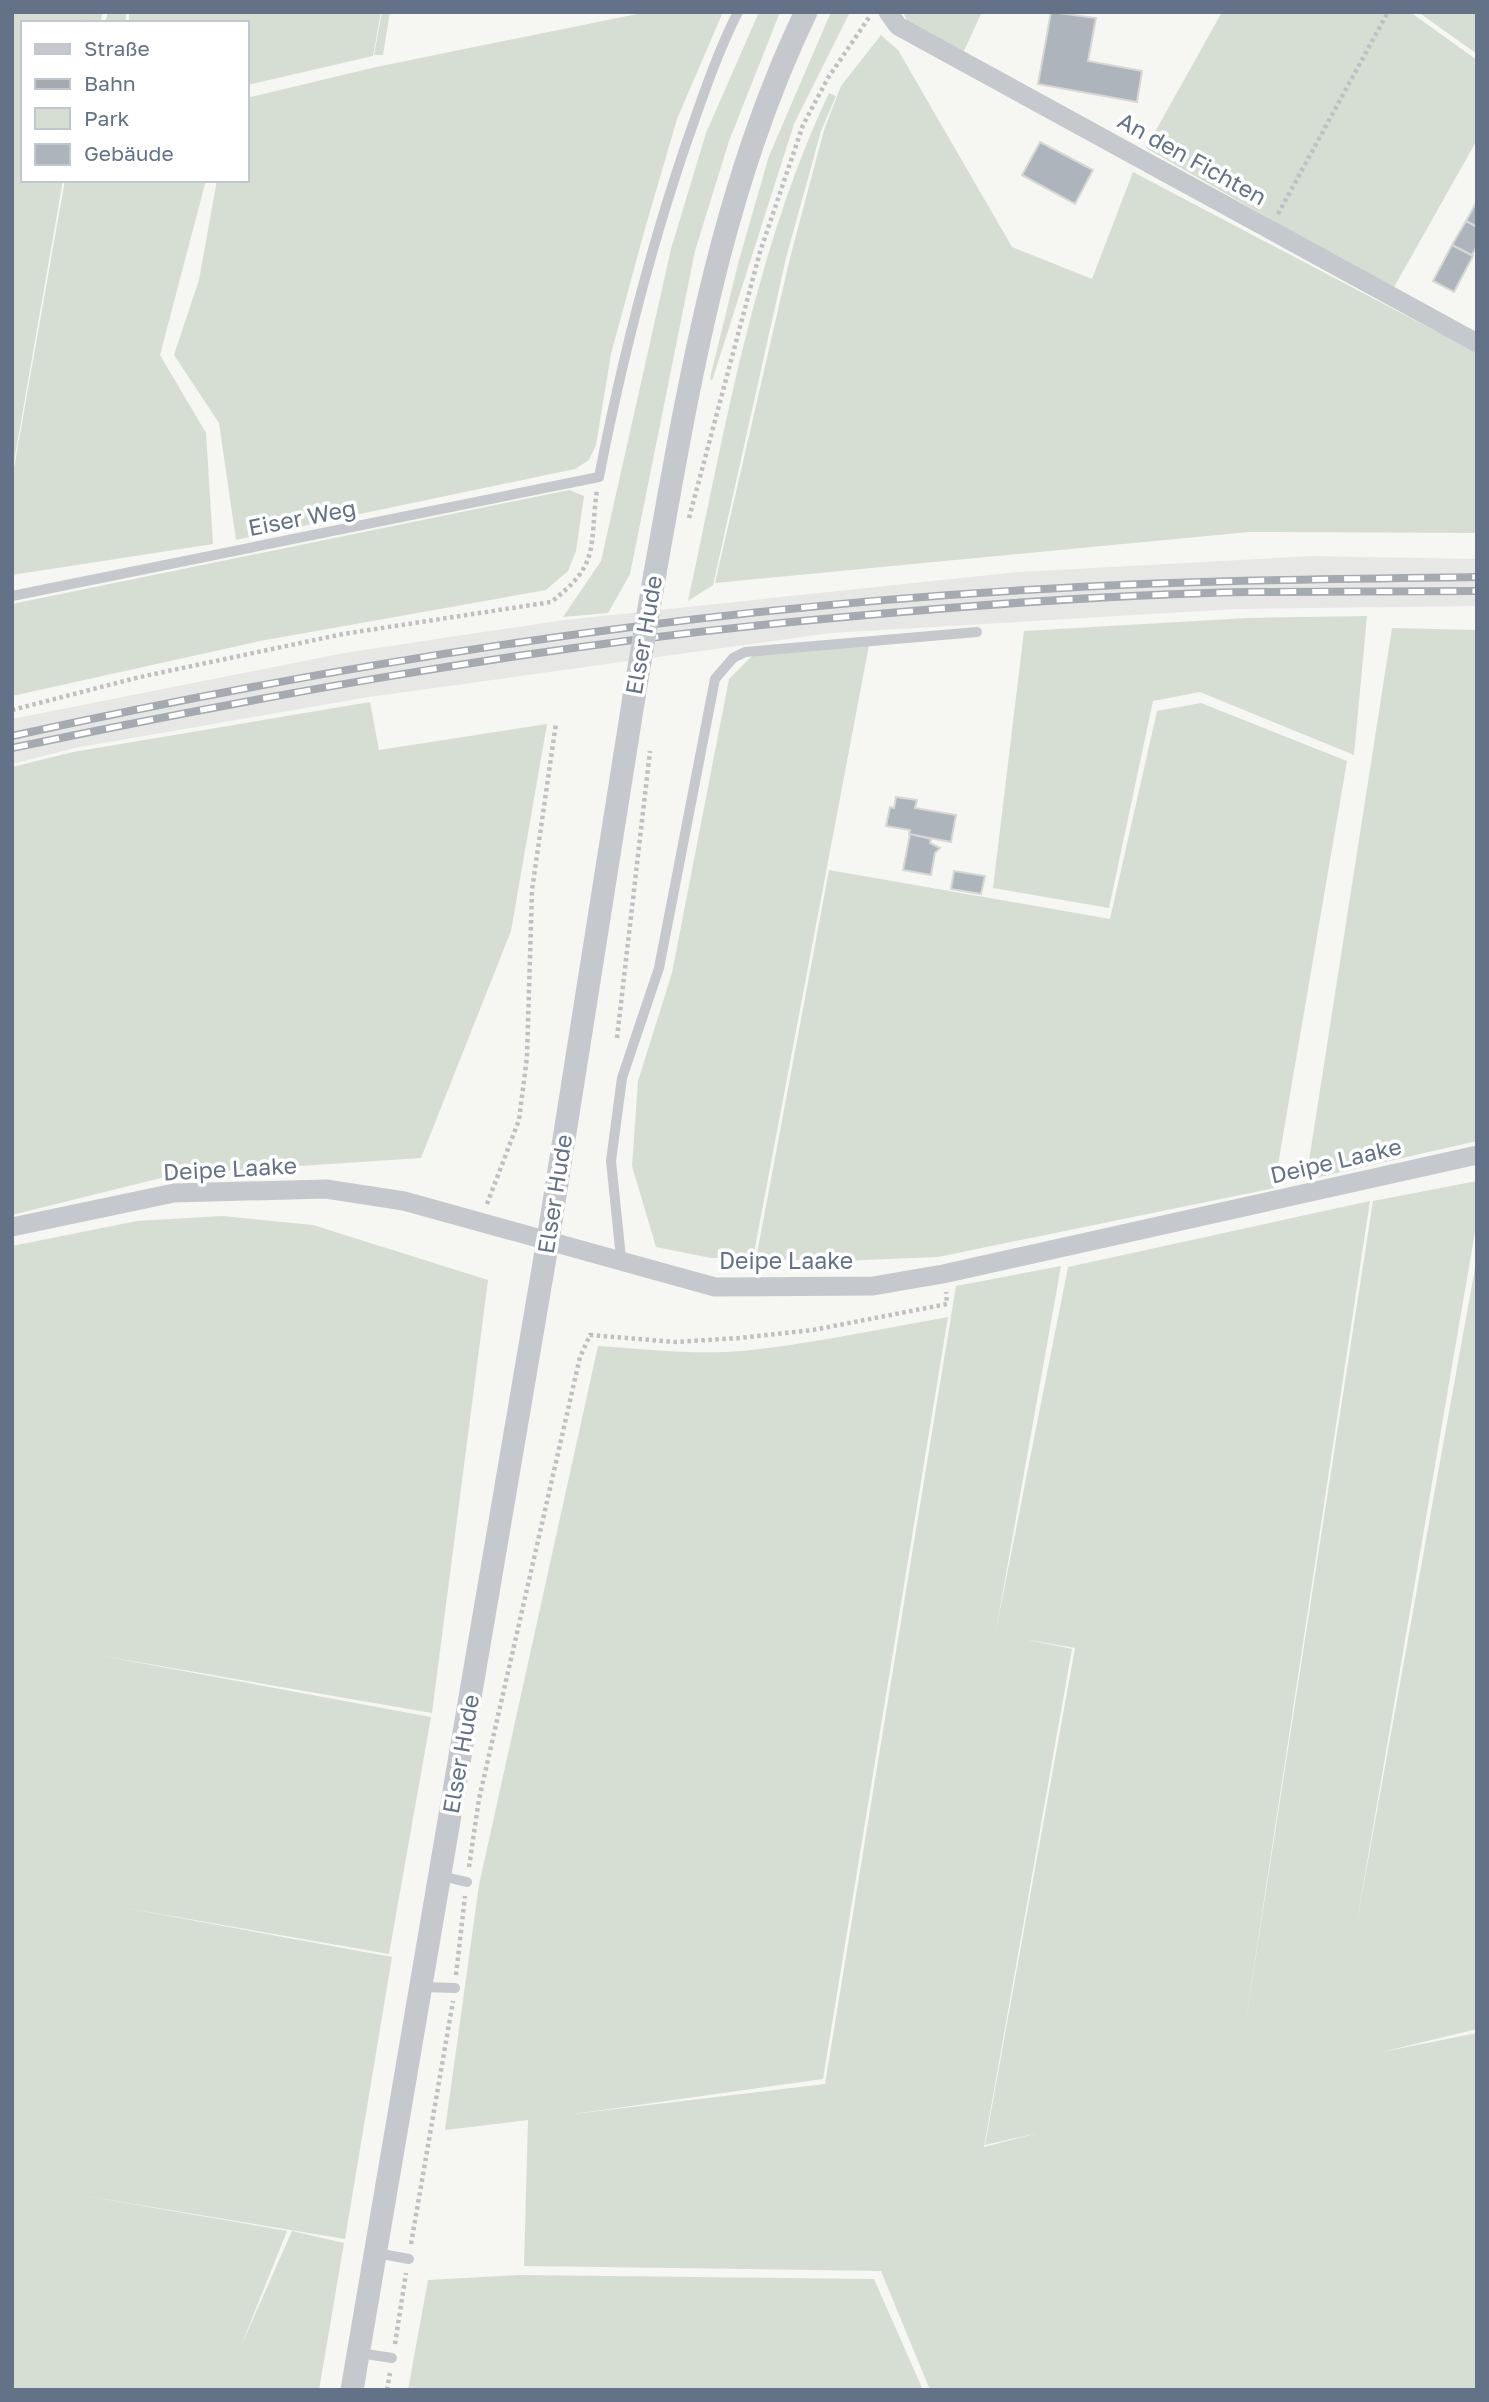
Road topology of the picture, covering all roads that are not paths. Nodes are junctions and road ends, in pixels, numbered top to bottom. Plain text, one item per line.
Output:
1 (738, 12) edge
2 (806, 12) edge
3 (888, 12) edge
4 (1477, 343) edge
5 (12, 596) edge
6 (977, 632) dead end
7 (1477, 1155) edge
8 (12, 1227) edge
9 (548, 1240) junction
10 (621, 1258) junction
11 (441, 1876) junction
12 (467, 1882) road end
13 (422, 1987) junction
14 (455, 1988) road end
15 (376, 2253) junction
16 (409, 2259) road end
17 (359, 2353) junction
18 (393, 2358) road end
19 (352, 2390) edge

1 - 5 lane, Eiser Weg
2 - 9 street, Elser Hude, bridge
3 - 4 street, An den Fichten
6 - 10 lane
7 - 10 street, Deipe Laake
8 - 9 street, Deipe Laake
9 - 10 street, Deipe Laake
9 - 11 street, Elser Hude
11 - 12 lane
11 - 13 street, Elser Hude
13 - 14 lane
13 - 15 street, Elser Hude
15 - 16 lane
15 - 17 street, Elser Hude
17 - 18 lane
17 - 19 street, Elser Hude

